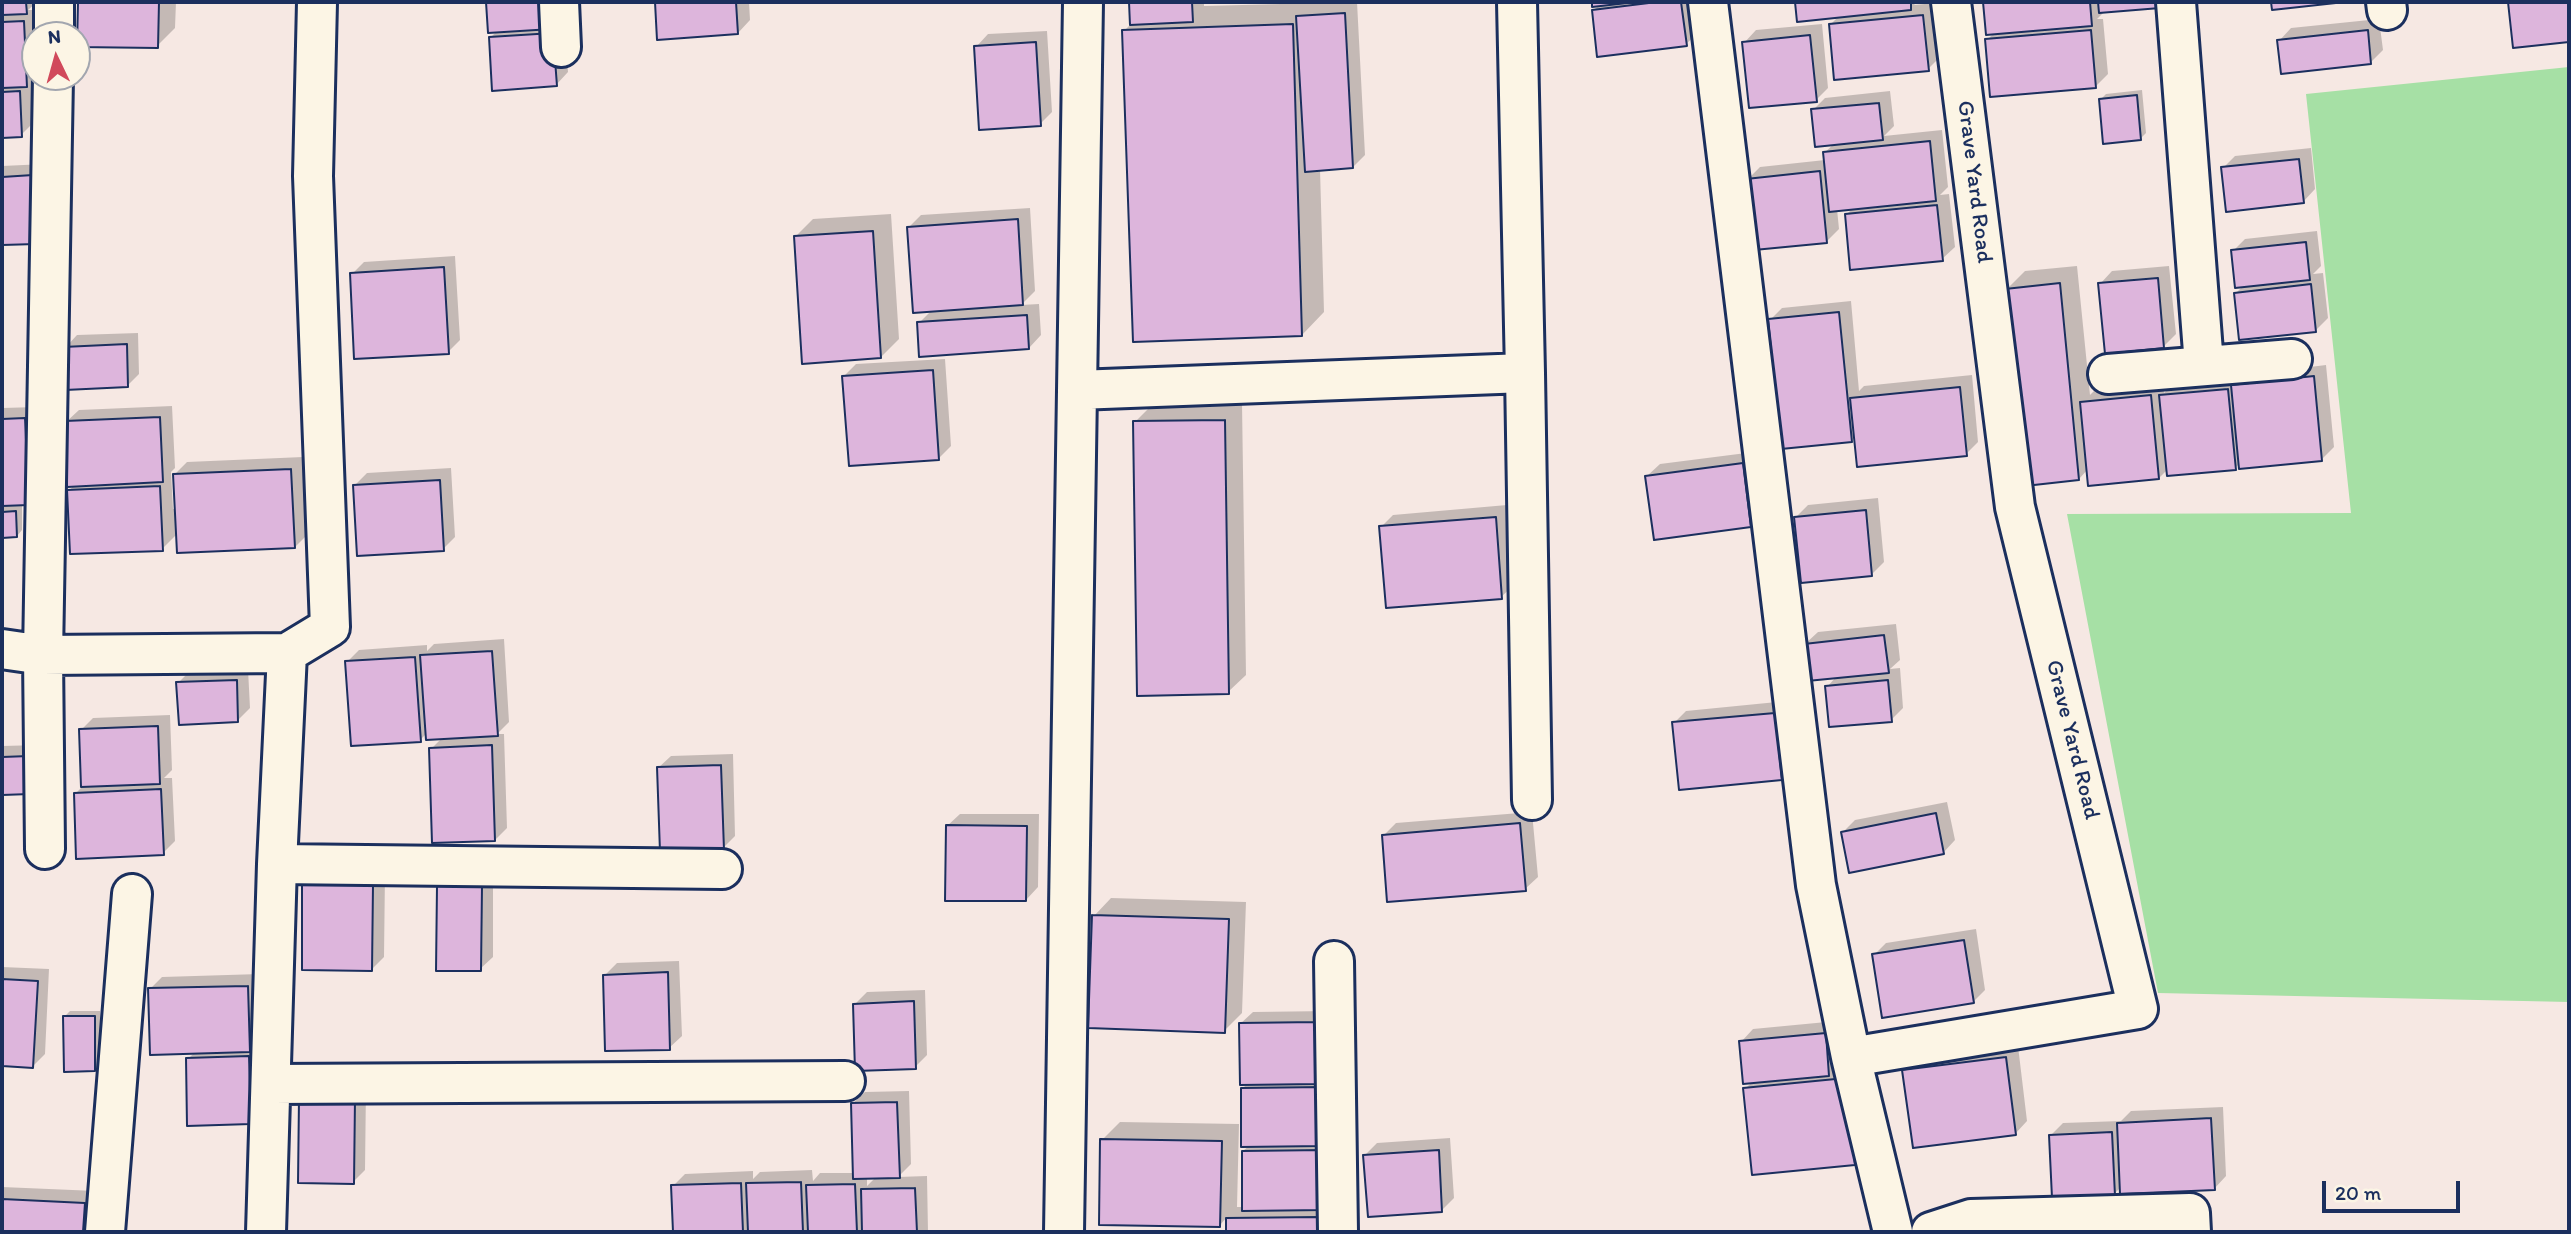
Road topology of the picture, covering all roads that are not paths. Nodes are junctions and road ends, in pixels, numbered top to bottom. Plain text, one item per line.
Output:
1 (54, 2) edge
2 (317, 2) edge
3 (559, 2) edge
4 (1083, 2) edge
5 (1517, 2) edge
6 (1708, 2) edge
7 (1951, 2) edge
8 (2176, 2) edge
9 (54, 21) edge
10 (561, 47) dead end
11 (53, 91) edge
12 (2292, 359) dead end
13 (2204, 365) junction
14 (1525, 373) junction
15 (2108, 374) dead end
16 (1077, 390) junction
17 (2, 649) edge
18 (287, 653) junction
19 (43, 654) junction
20 (1532, 800) dead end
21 (45, 849) dead end
22 (277, 864) junction
23 (722, 869) dead end
24 (132, 894) dead end
25 (1334, 961) dead end
26 (1851, 1056) junction
27 (845, 1081) dead end
28 (272, 1084) junction
29 (105, 1232) edge
30 (266, 1232) edge
31 (1063, 1232) edge
32 (1338, 1232) edge
33 (1893, 1232) edge
34 (1931, 1232) edge
35 (2191, 1232) edge

1 - 9 street
2 - 18 street
3 - 10 street
4 - 16 street
5 - 14 street
6 - 26 street
7 - 26 street, Grave Yard Road
8 - 13 street
11 - 19 street
12 - 13 street
13 - 15 street
14 - 16 street
14 - 20 street
16 - 31 street
17 - 19 street
18 - 19 street
18 - 22 street
19 - 21 street
22 - 23 street
22 - 28 street
24 - 29 street
25 - 32 street
26 - 33 street
27 - 28 street
28 - 30 street
34 - 35 street

